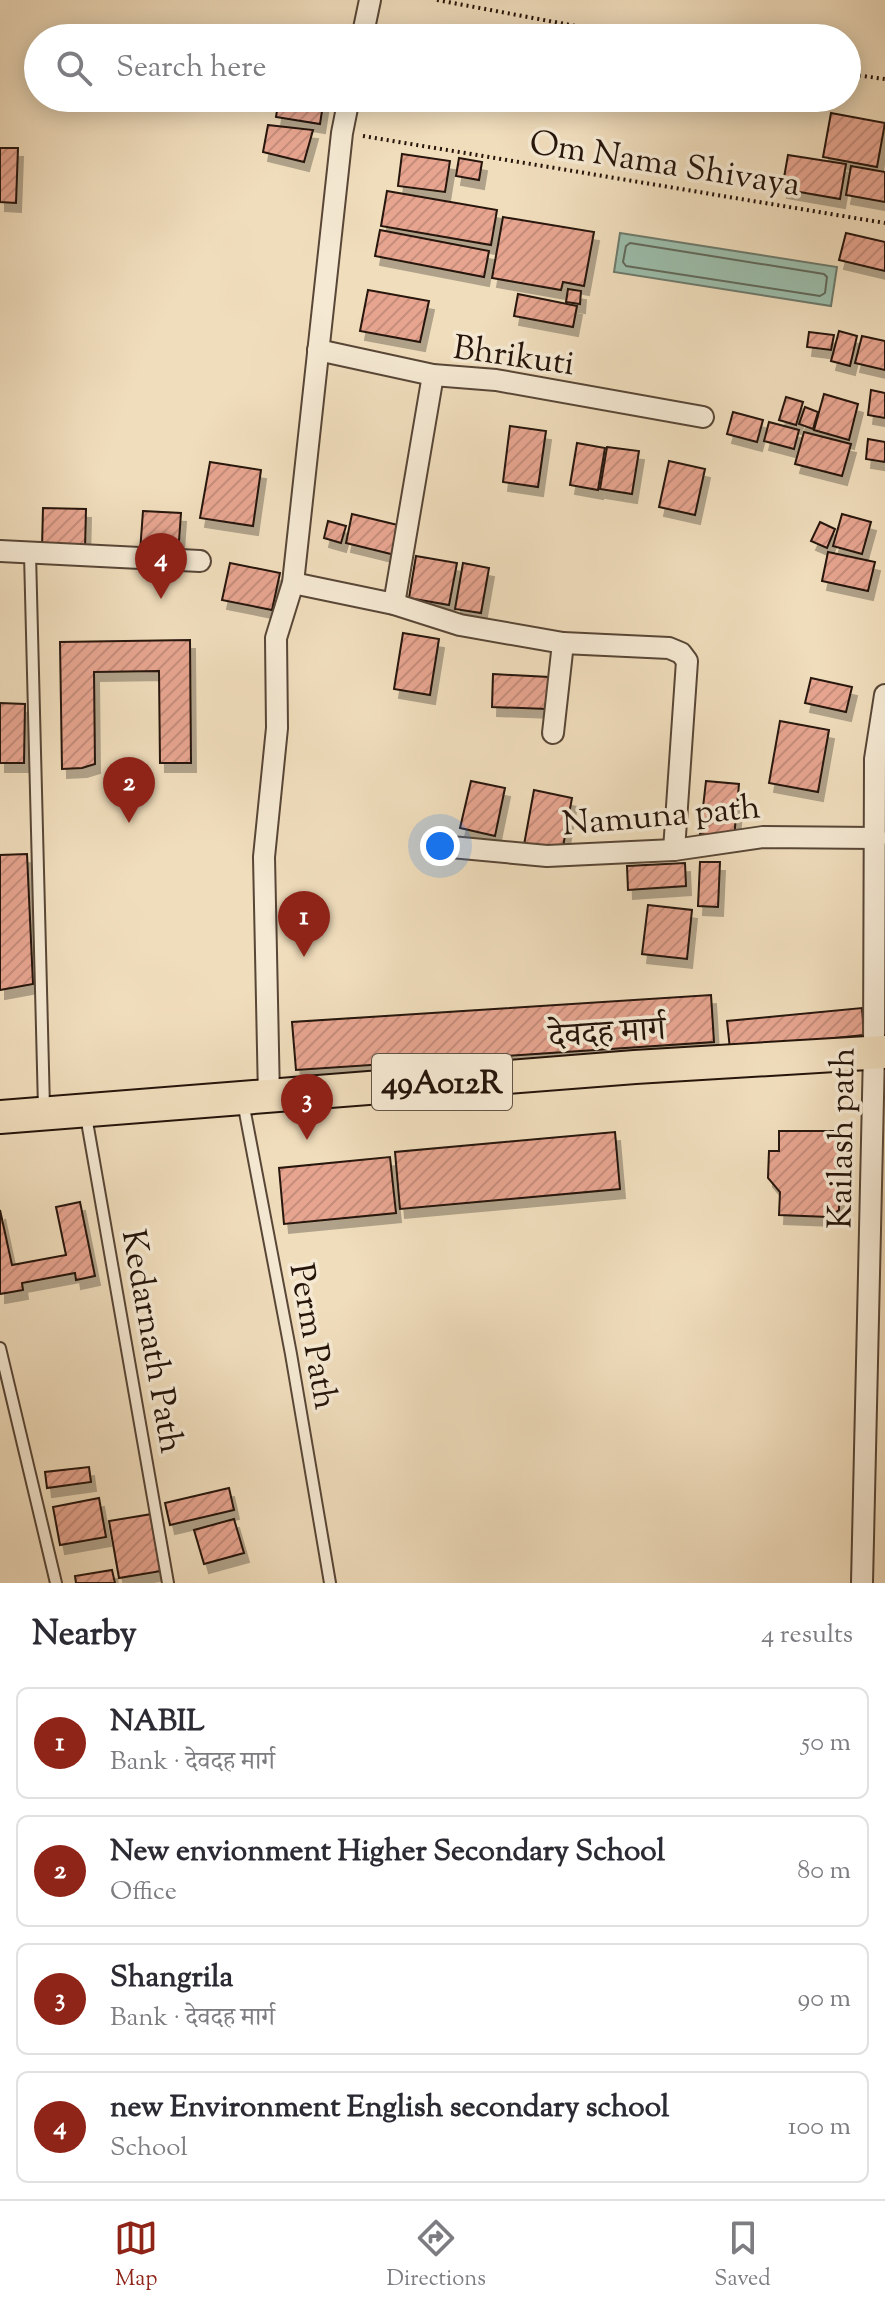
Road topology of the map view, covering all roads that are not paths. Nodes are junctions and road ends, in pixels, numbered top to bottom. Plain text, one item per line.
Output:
1 (370, 0) edge
2 (365, 24) edge
3 (346, 112) edge
4 (318, 350) junction
5 (433, 375) junction
6 (703, 417) dead end
7 (0, 551) edge
8 (30, 554) junction
9 (200, 561) dead end
10 (293, 583) junction
11 (394, 604) junction
12 (563, 643) junction
13 (885, 695) edge
14 (553, 733) dead end
15 (881, 817) edge
16 (876, 838) junction
17 (451, 847) dead end
18 (674, 850) junction
19 (879, 1052) edge
20 (256, 1098) junction
21 (85, 1109) junction
22 (44, 1113) junction
23 (0, 1117) edge
24 (0, 1348) edge
25 (56, 1583) edge
26 (168, 1583) edge
27 (330, 1583) edge
28 (862, 1583) edge

1 - 2 street
3 - 4 street
4 - 5 street, Bhrikuti
4 - 10 street
5 - 6 street, Bhrikuti
5 - 11 street
7 - 8 street
8 - 9 street
8 - 22 lane
10 - 11 street
10 - 20 street
11 - 12 street
12 - 14 street
12 - 18 street
13 - 15 street, Kailash path
15 - 16 street, Kailash path
16 - 18 street, Namuna path
16 - 19 street, Kailash path
17 - 18 street, Namuna path
19 - 20 main road, देवदह मार्ग / 49A012R
19 - 28 street, Kailash path
20 - 21 main road, देवदह मार्ग / 49A012R
20 - 27 lane, Perm Path
21 - 22 main road, देवदह मार्ग / 49A012R
21 - 26 lane, Kedarnath Path
22 - 23 main road, देवदह मार्ग / 49A012R
24 - 25 lane

